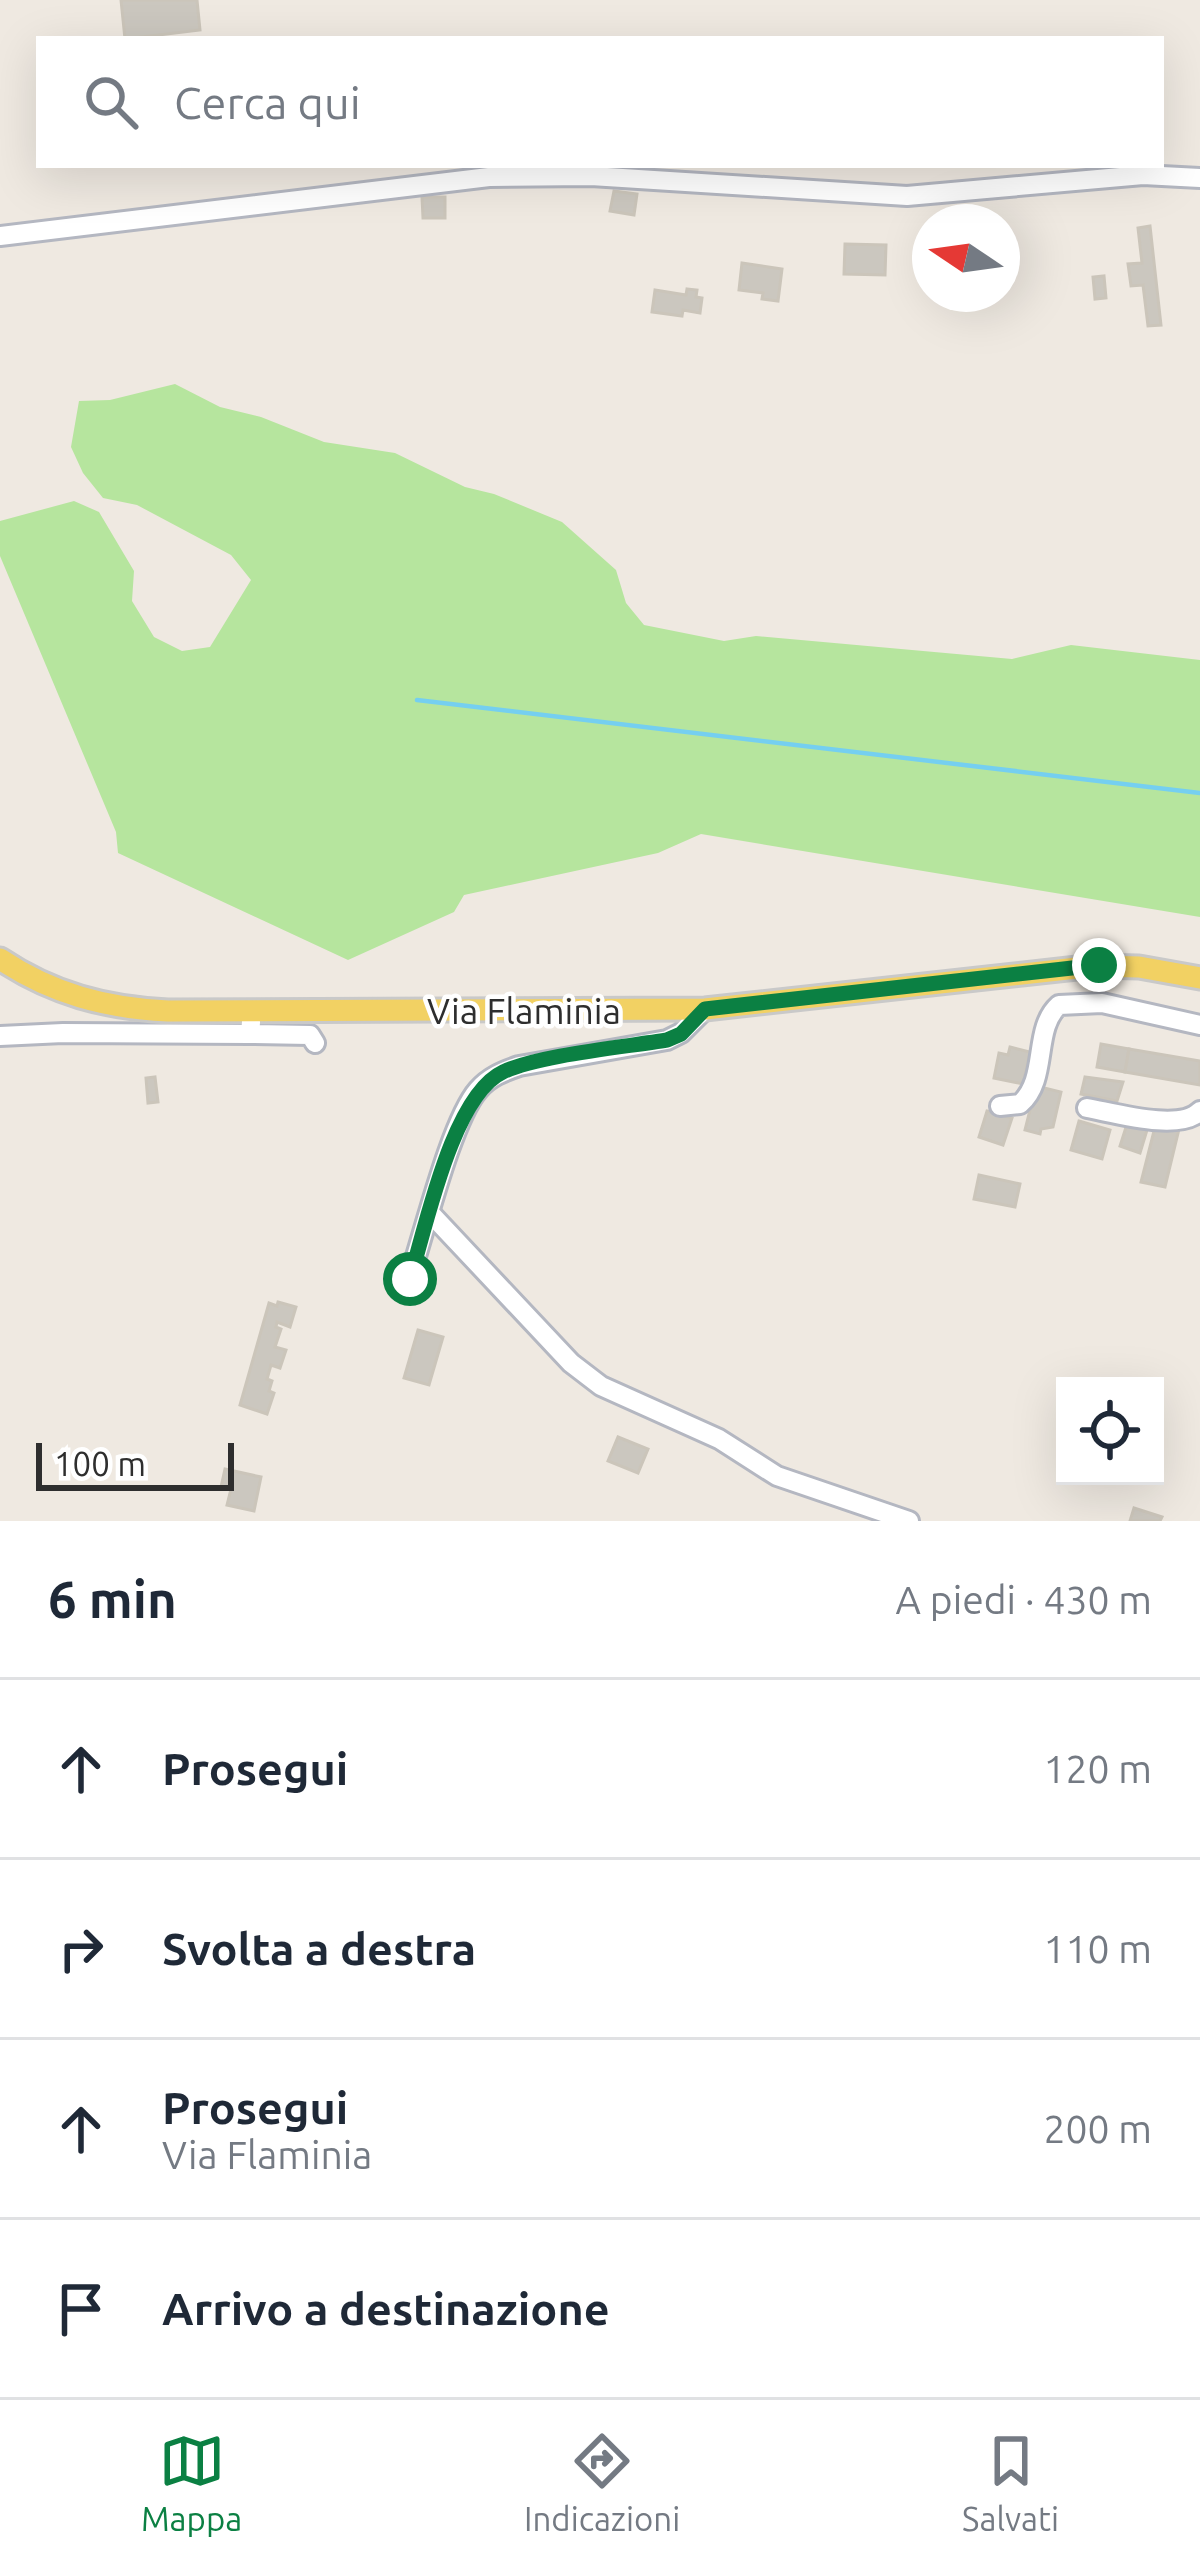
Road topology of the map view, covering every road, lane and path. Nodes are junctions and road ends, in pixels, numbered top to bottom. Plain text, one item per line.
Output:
1 (1200, 178) edge
2 (0, 236) edge
3 (0, 959) edge
4 (1200, 978) edge
5 (705, 1009) junction
6 (251, 1023) junction
7 (1200, 1025) edge
8 (0, 1036) edge
9 (315, 1043) dead end
10 (1000, 1106) dead end
11 (1087, 1108) dead end
12 (1200, 1111) edge
13 (430, 1213) junction
14 (410, 1279) dead end
15 (909, 1521) edge

1 - 2 street
3 - 6 main road, Via Flaminia
4 - 5 main road, Via Flaminia
5 - 6 main road, Via Flaminia
5 - 13 street
6 - 8 street
6 - 9 street
7 - 10 street
11 - 12 street
13 - 14 street
13 - 15 street

